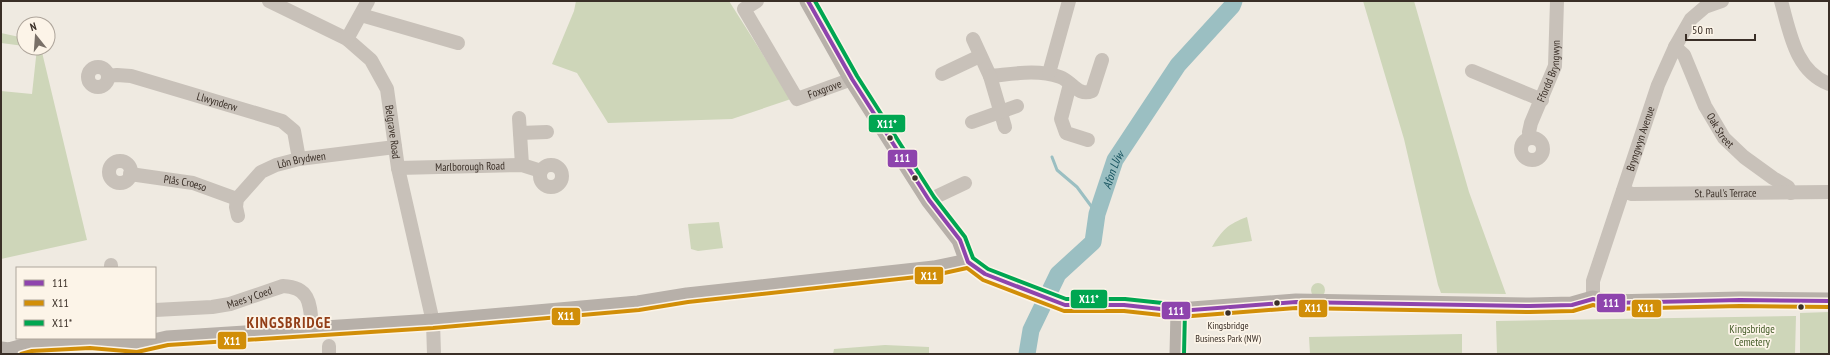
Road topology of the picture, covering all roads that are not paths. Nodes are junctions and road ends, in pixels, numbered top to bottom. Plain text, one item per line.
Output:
1 (269, 1) edge
2 (368, 1) edge
3 (757, 1) edge
4 (808, 1) edge
5 (1070, 1) edge
6 (1557, 1) edge
7 (1722, 1) edge
8 (1781, 1) edge
9 (1695, 7) edge
10 (361, 15) junction
11 (973, 38) dead end
12 (347, 39) junction
13 (458, 43) dead end
14 (1675, 47) junction
15 (980, 56) junction
16 (1102, 60) dead end
17 (1472, 71) dead end
18 (942, 74) dead end
19 (1049, 74) junction
20 (108, 76) dead end
21 (990, 76) junction
22 (852, 79) junction
23 (1070, 84) junction
24 (1829, 84) edge
25 (1542, 100) junction
26 (1018, 106) dead end
27 (1000, 112) junction
28 (519, 118) dead end
29 (972, 122) dead end
30 (1005, 127) dead end
31 (547, 132) dead end
32 (520, 133) junction
33 (1530, 138) dead end
34 (1088, 140) dead end
35 (395, 147) junction
36 (299, 159) junction
37 (522, 165) junction
38 (398, 168) junction
39 (541, 171) dead end
40 (130, 174) dead end
41 (964, 183) dead end
42 (1623, 191) junction
43 (1829, 192) edge
44 (1791, 193) junction
45 (237, 199) junction
46 (929, 200) junction
47 (238, 216) dead end
48 (968, 262) junction
49 (1593, 299) junction
50 (1829, 301) edge
51 (156, 310) edge
52 (1179, 311) junction
53 (433, 322) junction
54 (312, 330) junction
55 (138, 350) edge
56 (7, 352) edge
57 (434, 354) edge
58 (1178, 354) edge

1 - 12 street, Belgrave Road
2 - 10 street
3 - 22 street, Foxgrove
4 - 22 main road
5 - 19 street
6 - 25 street, Ffordd Bryngwyn
7 - 9 street, Bryngwyn Avenue
8 - 24 street
9 - 14 street, Bryngwyn Avenue
10 - 12 street
10 - 13 street
11 - 15 street
12 - 35 street, Belgrave Road
14 - 42 street, Bryngwyn Avenue
14 - 44 street, Oak Street
15 - 18 street
15 - 21 street
16 - 23 street
17 - 25 street
19 - 21 street
19 - 23 street
20 - 36 street, Llwynderw
21 - 27 street
22 - 46 main road
23 - 34 street
25 - 33 street, Ffordd Bryngwyn
26 - 27 street
27 - 29 street
27 - 30 street
28 - 32 street
31 - 32 street
32 - 37 street
35 - 36 street, Lôn Brydwen
35 - 38 street, Belgrave Road
36 - 45 street, Lôn Brydwen
37 - 38 street, Marlborough Road
37 - 39 street, Marlborough Road
38 - 53 street, Belgrave Road
40 - 45 street, Plâs Croeso
41 - 46 street
42 - 44 street, St. Paul's Terrace
42 - 49 street, Bryngwyn Avenue
43 - 44 street, St. Paul's Terrace
45 - 47 street
46 - 48 main road
48 - 52 main road
48 - 53 main road
49 - 50 main road
49 - 52 main road
51 - 54 street, Maes y Coed
52 - 58 main road
53 - 54 main road
53 - 57 street, Belgrave Road
54 - 55 main road
55 - 56 main road

